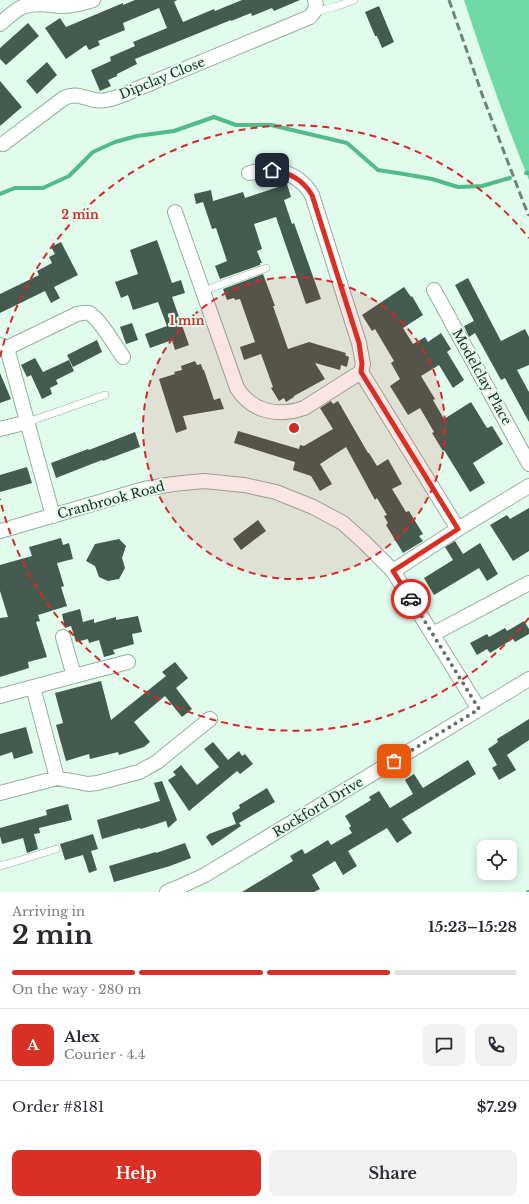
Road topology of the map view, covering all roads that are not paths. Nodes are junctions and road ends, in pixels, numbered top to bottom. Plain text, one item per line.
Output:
1 (93, 0) edge
2 (354, 0) edge
3 (315, 6) edge
4 (0, 24) edge
5 (3, 144) dead end
6 (249, 173) dead end
7 (175, 212) dead end
8 (266, 268) dead end
9 (434, 290) dead end
10 (203, 291) junction
11 (4, 347) edge
12 (123, 357) dead end
13 (361, 372) junction
14 (105, 395) dead end
15 (28, 422) junction
16 (0, 430) edge
17 (529, 464) edge
18 (529, 486) edge
19 (53, 516) junction
20 (458, 529) junction
21 (0, 531) edge
22 (393, 571) junction
23 (529, 583) edge
24 (433, 634) junction
25 (63, 637) dead end
26 (128, 662) dead end
27 (74, 676) junction
28 (529, 679) edge
29 (33, 687) junction
30 (0, 696) edge
31 (479, 709) junction
32 (210, 719) dead end
33 (58, 778) junction
34 (0, 793) edge
35 (56, 848) dead end
36 (0, 866) edge
37 (167, 892) edge

1 - 4 street
2 - 3 lane
3 - 5 street, Dipclay Close
6 - 13 street
7 - 10 street
8 - 10 lane
9 - 17 street, Modelclay Place
10 - 13 street
11 - 12 street
11 - 15 street
13 - 20 street
14 - 15 lane
15 - 16 street
15 - 19 street
18 - 20 street
19 - 21 street, Cranbrook Road
19 - 22 street, Cranbrook Road
20 - 22 street
22 - 24 street, Cranbrook Road
23 - 24 street
24 - 31 street, Cranbrook Road
25 - 27 street
26 - 27 street
27 - 29 street
28 - 31 street, Rockford Drive
29 - 30 street
29 - 33 street
31 - 37 street, Rockford Drive
32 - 33 street
33 - 34 street
35 - 36 lane

